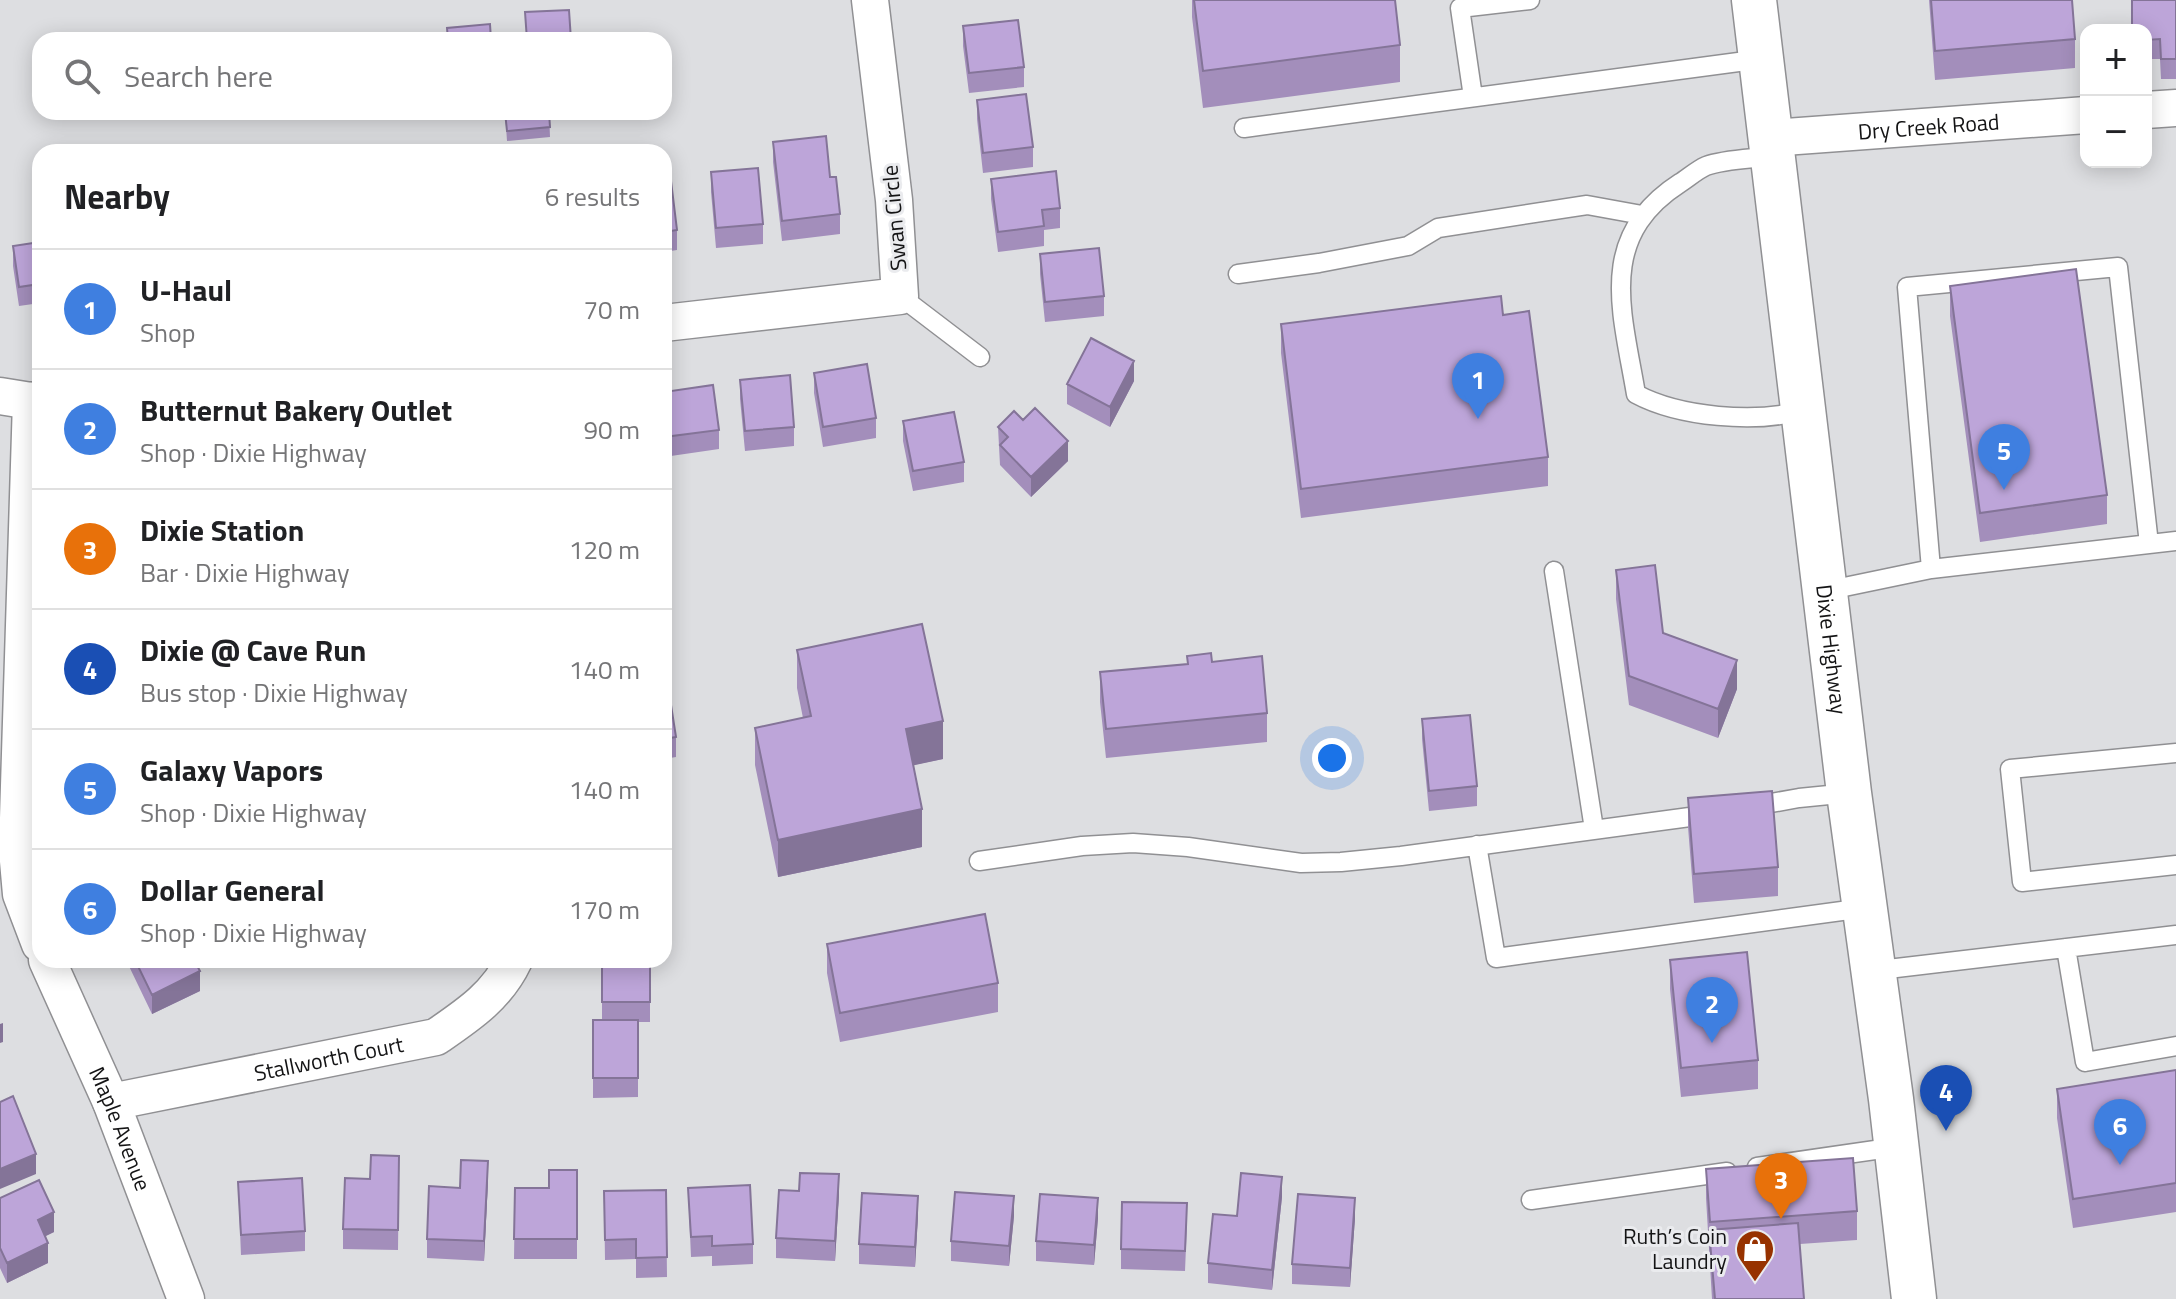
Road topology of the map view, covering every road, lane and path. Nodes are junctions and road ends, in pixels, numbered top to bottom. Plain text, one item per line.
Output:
1 (870, 0) edge
2 (1530, 0) edge
3 (1754, 0) edge
4 (1761, 59) junction
5 (1473, 97) junction
6 (2176, 108) edge
7 (2152, 110) edge
8 (2080, 116) edge
9 (1244, 128) dead end
10 (1772, 147) junction
11 (1642, 215) junction
12 (1238, 274) dead end
13 (900, 296) junction
14 (672, 322) edge
15 (980, 357) dead end
16 (24, 399) edge
17 (1803, 410) junction
18 (2176, 541) edge
19 (2149, 544) junction
20 (1931, 569) junction
21 (1554, 571) dead end
22 (1825, 591) junction
23 (2176, 753) edge
24 (1849, 793) junction
25 (1594, 829) junction
26 (1477, 845) junction
27 (979, 861) dead end
28 (2176, 865) edge
29 (10, 893) edge
30 (1864, 908) junction
31 (32, 930) edge
32 (2176, 935) edge
33 (2066, 948) junction
34 (51, 968) edge
35 (510, 968) edge
36 (1871, 971) junction
37 (2176, 1046) edge
38 (111, 1102) junction
39 (1896, 1147) junction
40 (1531, 1200) dead end
41 (186, 1299) edge
42 (1914, 1299) edge

1 - 13 street, Swan Circle
2 - 5 lane
3 - 4 main road, Dixie Highway
4 - 5 lane
4 - 10 main road, Dixie Highway
5 - 9 lane
6 - 7 street
8 - 10 street, Dry Creek Road
10 - 11 lane
10 - 17 main road, Dixie Highway
11 - 12 lane
11 - 17 lane
13 - 14 street, Swan Circle
13 - 15 lane
16 - 29 street
17 - 22 main road, Dixie Highway
18 - 19 lane
19 - 20 lane
19 - 20 lane
20 - 22 lane
21 - 25 lane
22 - 24 main road, Dixie Highway
23 - 28 lane
24 - 25 lane
24 - 30 main road, Dixie Highway
25 - 26 lane
26 - 27 lane
26 - 30 lane
29 - 31 street
30 - 36 main road, Dixie Highway
32 - 33 lane
33 - 36 lane
33 - 37 lane
34 - 38 street, Maple Avenue
35 - 38 street, Stallworth Court
36 - 39 main road, Dixie Highway
38 - 41 street, Maple Avenue
39 - 40 lane
39 - 42 main road, Dixie Highway

